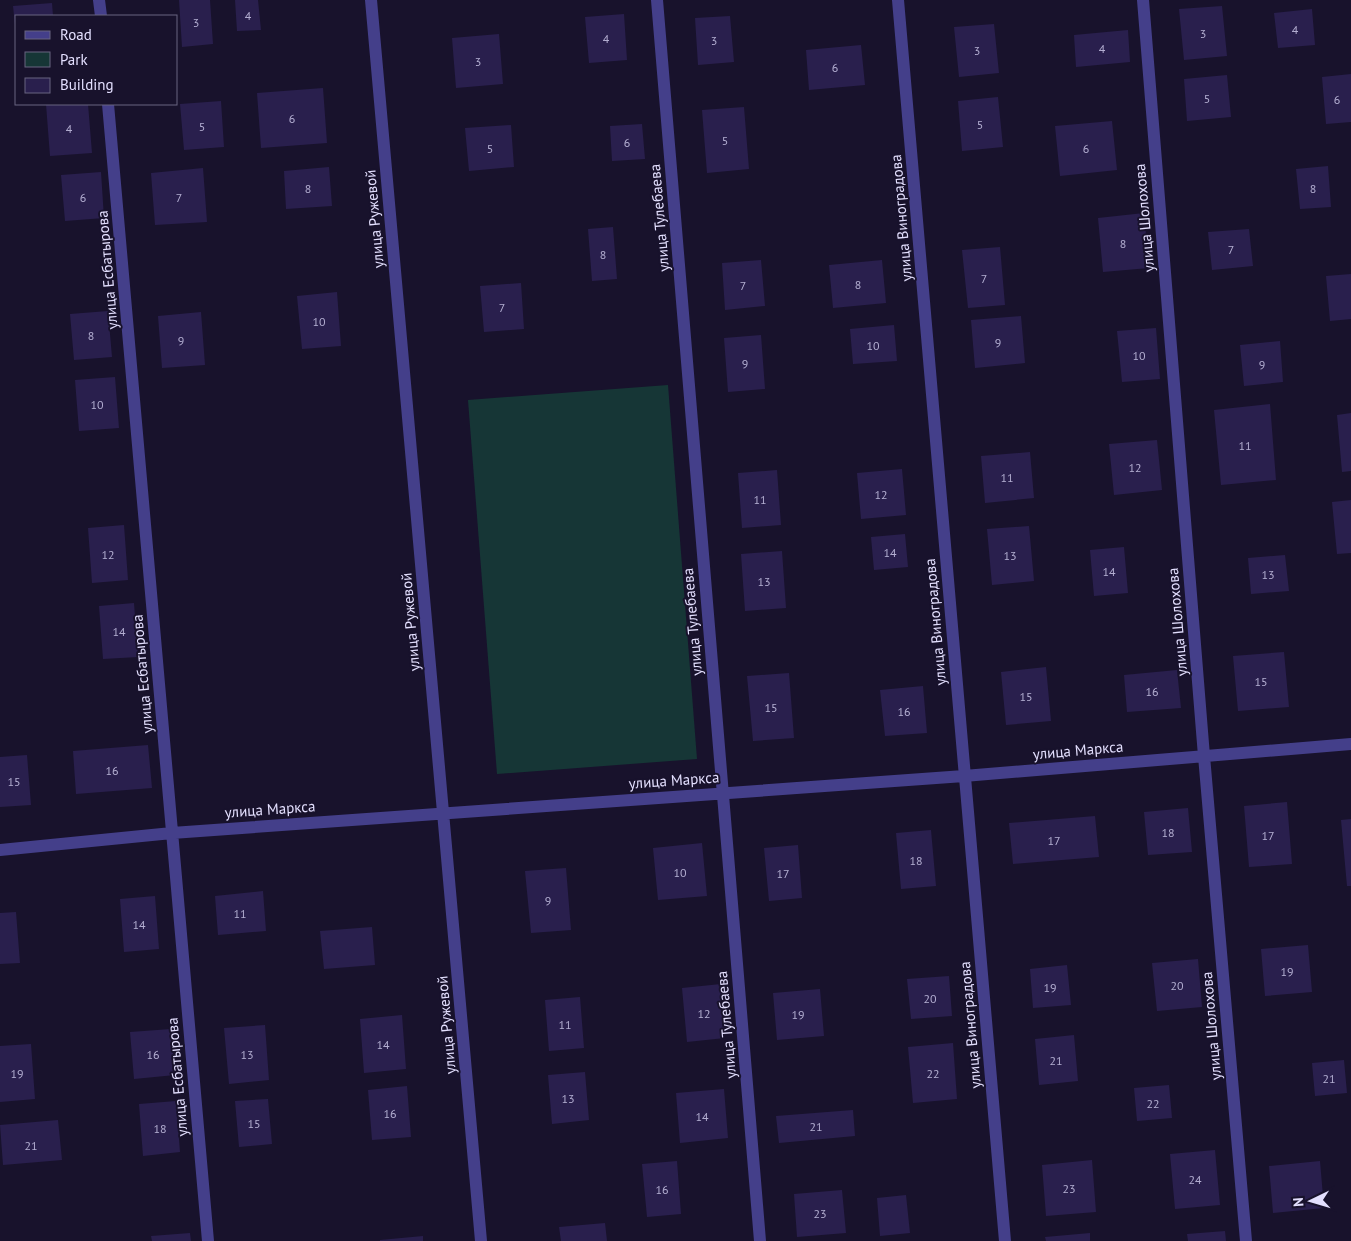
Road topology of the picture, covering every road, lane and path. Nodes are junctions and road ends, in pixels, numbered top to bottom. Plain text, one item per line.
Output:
1 (99, 0) edge
2 (371, 0) edge
3 (657, 0) edge
4 (898, 0) edge
5 (1143, 0) edge
6 (100, 15) edge
7 (108, 105) edge
8 (1351, 744) edge
9 (1204, 756) junction
10 (964, 776) junction
11 (723, 793) junction
12 (444, 812) junction
13 (172, 833) junction
14 (0, 850) edge
15 (208, 1241) edge
16 (481, 1241) edge
17 (760, 1241) edge
18 (1004, 1241) edge
19 (1246, 1241) edge

1 - 6 street
2 - 12 street, улица Ружевой
3 - 11 street, улица Тулебаева
4 - 10 street, улица Виноградова
5 - 9 street, улица Шолохова
7 - 13 street, улица Есбатырова
8 - 9 street, улица Маркса
9 - 10 street, улица Маркса
9 - 19 street, улица Шолохова
10 - 11 street, улица Маркса
10 - 18 street, улица Виноградова
11 - 12 street, улица Маркса
11 - 17 street, улица Тулебаева
12 - 13 street, улица Маркса
12 - 16 street, улица Ружевой
13 - 14 street, улица Маркса
13 - 15 street, улица Есбатырова

